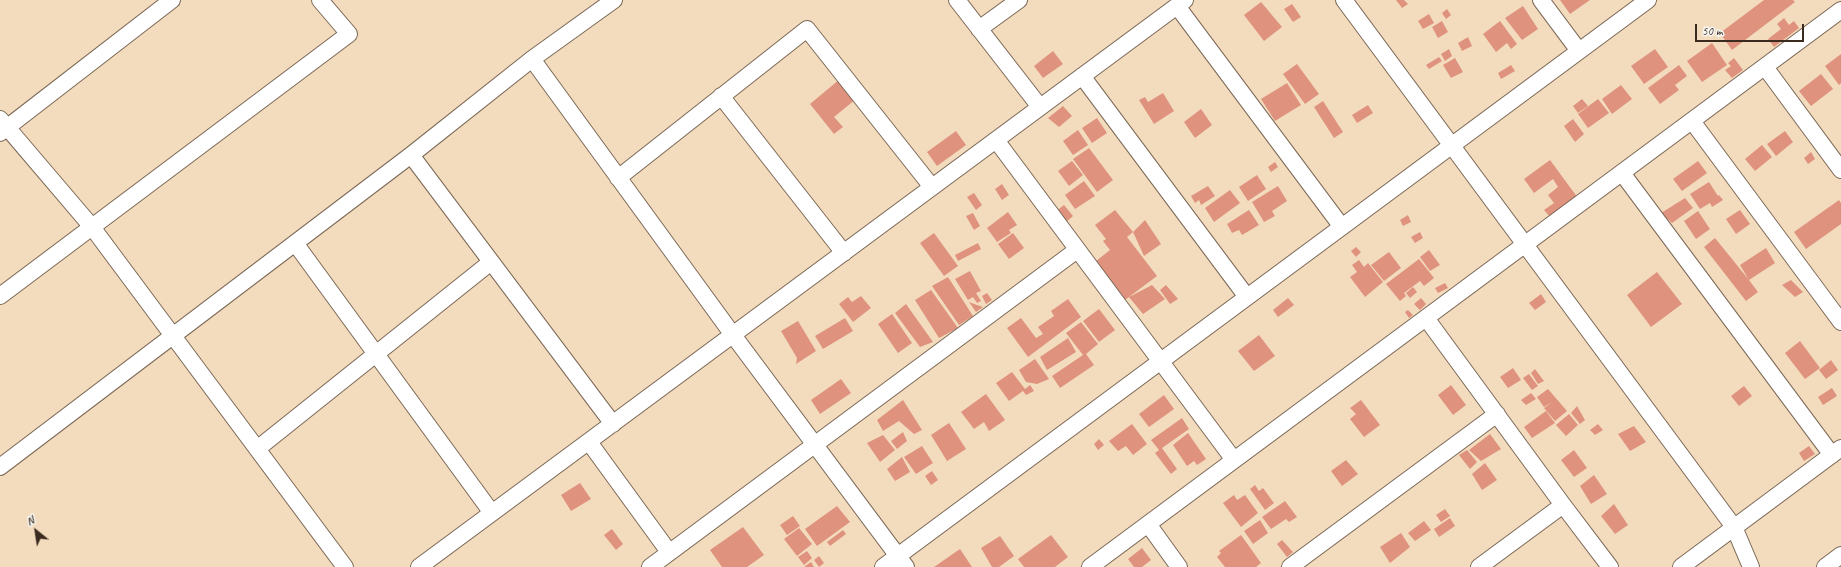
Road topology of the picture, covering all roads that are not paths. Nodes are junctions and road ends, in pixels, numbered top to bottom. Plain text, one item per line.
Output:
1 (172, 0) edge
2 (320, 0) edge
3 (614, 0) edge
4 (957, 0) edge
5 (1019, 0) edge
6 (1344, 0) edge
7 (1541, 0) edge
8 (1648, 0) edge
9 (1181, 3) edge
10 (1838, 18) edge
11 (979, 29) junction
12 (1579, 51) junction
13 (532, 60) junction
14 (1764, 67) junction
15 (1082, 76) junction
16 (721, 96) junction
17 (1040, 107) junction
18 (1692, 121) junction
19 (2, 126) edge
20 (996, 140) junction
21 (1452, 145) junction
22 (411, 155) junction
23 (1841, 170) edge
24 (1622, 173) junction
25 (618, 178) junction
26 (932, 187) junction
27 (92, 227) junction
28 (1342, 227) junction
29 (295, 243) junction
30 (1526, 244) junction
31 (1078, 250) junction
32 (844, 253) junction
33 (491, 262) junction
34 (0, 296) edge
35 (1247, 297) junction
36 (1426, 318) junction
37 (1841, 322) edge
38 (733, 335) junction
39 (173, 336) junction
40 (376, 354) junction
41 (1160, 361) junction
42 (1497, 414) junction
43 (613, 424) junction
44 (589, 442) junction
45 (815, 445) junction
46 (257, 448) junction
47 (1836, 452) edge
48 (1234, 460) junction
49 (0, 467) edge
50 (1563, 505) junction
51 (492, 513) junction
52 (1148, 524) junction
53 (1734, 527) junction
54 (669, 552) junction
55 (1841, 555) edge
56 (902, 562) edge
57 (345, 567) edge
58 (419, 567) edge
59 (650, 567) edge
60 (883, 567) edge
61 (1090, 567) edge
62 (1179, 567) edge
63 (1290, 567) edge
64 (1479, 567) edge
65 (1610, 567) edge
66 (1681, 567) edge
67 (1751, 567) edge
68 (1825, 567) edge

1 - 19 street
2 - 27 street
3 - 13 street
4 - 11 street
5 - 11 street
6 - 21 street
7 - 12 street
8 - 12 street
9 - 15 street
9 - 28 street
10 - 14 street
11 - 17 street
12 - 21 street
13 - 22 street
13 - 25 street
14 - 18 street
14 - 23 street
15 - 17 street
15 - 35 street
16 - 25 street
16 - 26 street
16 - 32 street
17 - 20 street
18 - 24 street
18 - 37 street
19 - 27 street
20 - 26 street
20 - 31 street
21 - 28 street
21 - 30 street
22 - 29 street
22 - 33 street
24 - 30 street
24 - 47 street
25 - 38 street
26 - 32 street
27 - 34 street
27 - 39 street
28 - 35 street
29 - 39 street
29 - 40 street
30 - 36 street
30 - 53 street
31 - 41 street
31 - 45 street
32 - 38 street
33 - 40 street
33 - 43 street
35 - 41 street
36 - 42 street
36 - 48 street
38 - 43 street
38 - 45 street
39 - 46 street
39 - 49 street
40 - 46 street
40 - 51 street
41 - 48 street
41 - 56 street
42 - 50 street
42 - 63 street
43 - 44 street
44 - 51 street
44 - 54 street
45 - 54 street
45 - 56 street
46 - 57 street
47 - 53 street
48 - 52 street
50 - 64 street
50 - 65 street
51 - 58 street
52 - 61 street
52 - 62 street
53 - 66 street
53 - 67 street
54 - 59 street
55 - 68 street
56 - 60 street

